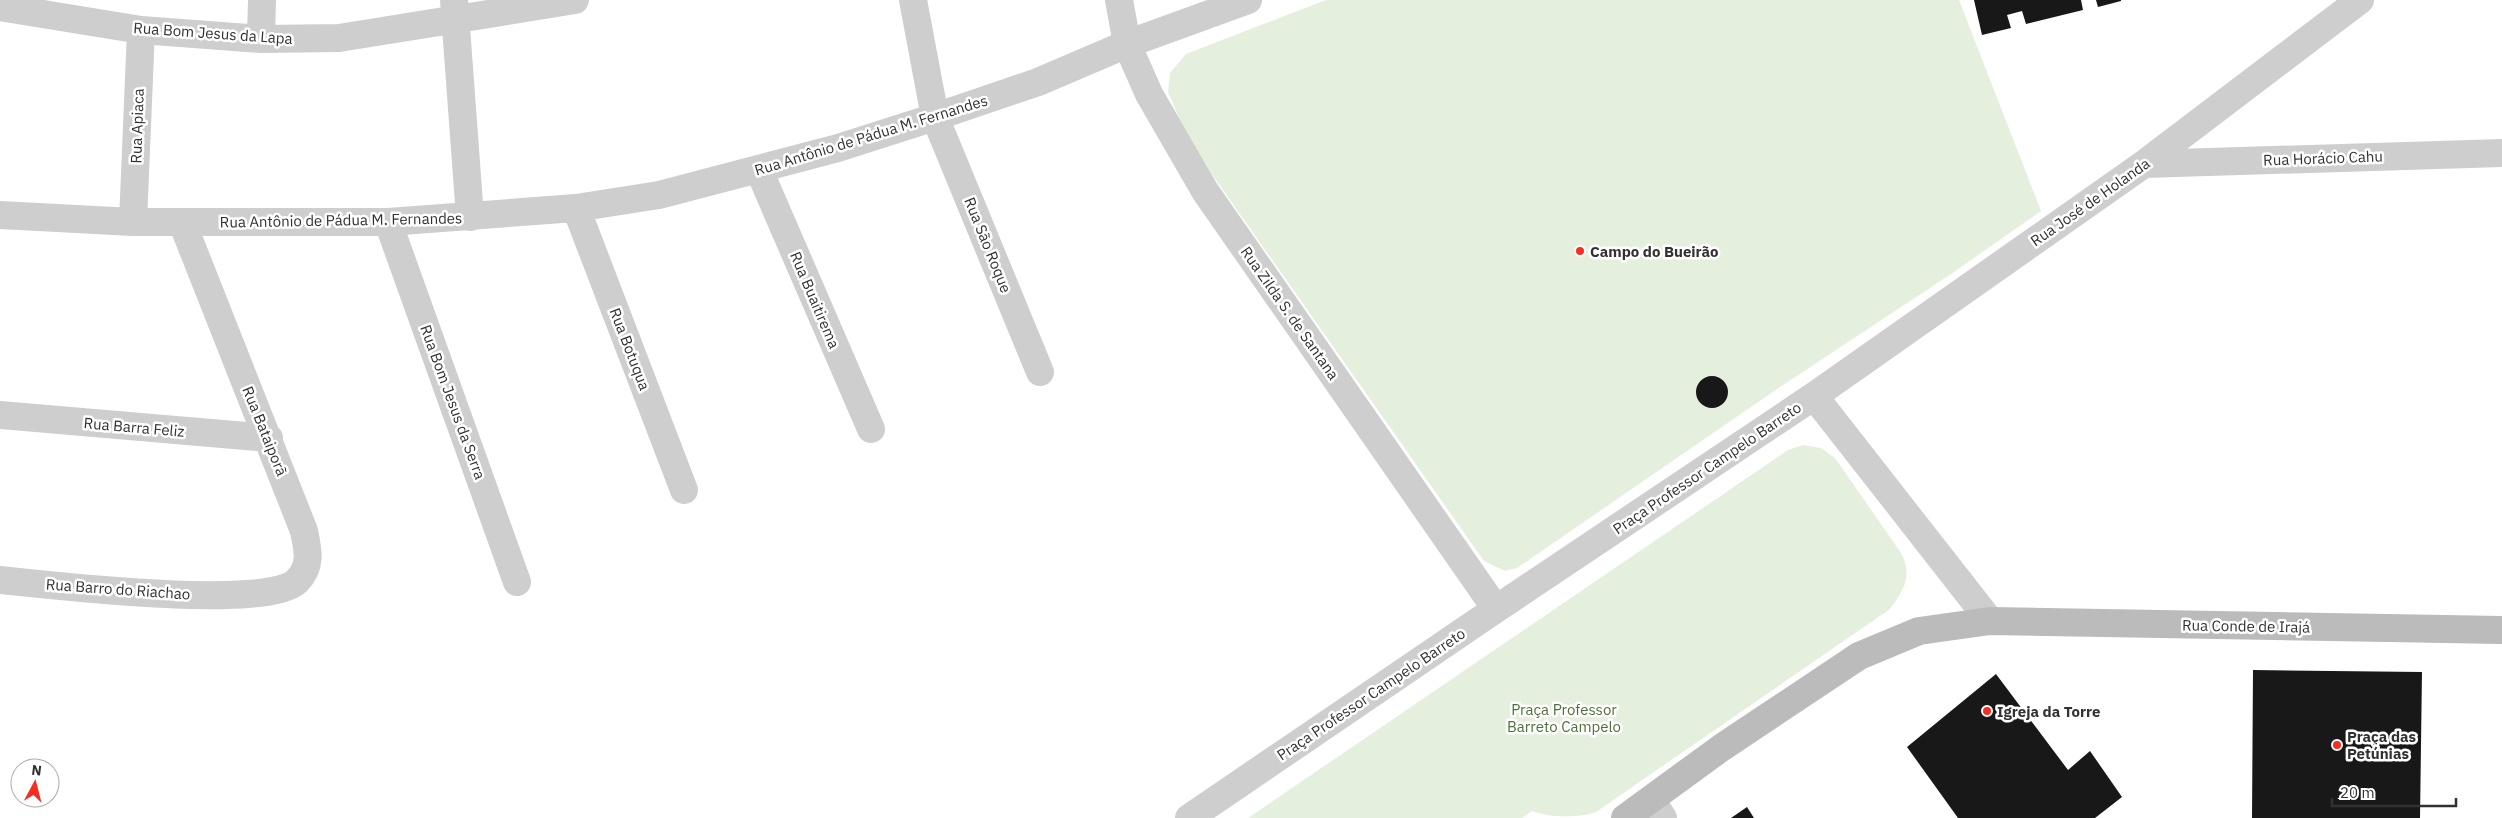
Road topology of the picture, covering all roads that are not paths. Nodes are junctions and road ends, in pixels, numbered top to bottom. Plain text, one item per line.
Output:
1 (262, 0) edge
2 (575, 0) edge
3 (913, 0) edge
4 (1119, 0) edge
5 (1248, 0) edge
6 (2360, 0) edge
7 (0, 7) edge
8 (78, 10) edge
9 (455, 10) edge
10 (141, 30) junction
11 (261, 39) junction
12 (1127, 44) junction
13 (935, 116) junction
14 (2502, 153) edge
15 (2144, 164) junction
16 (759, 170) junction
17 (576, 208) junction
18 (0, 214) edge
19 (470, 217) junction
20 (133, 222) junction
21 (182, 222) junction
22 (388, 222) junction
23 (1040, 372) dead end
24 (1814, 396) junction
25 (0, 415) edge
26 (871, 429) dead end
27 (269, 438) junction
28 (684, 490) dead end
29 (0, 580) edge
30 (517, 582) dead end
31 (236, 596) joint
32 (1496, 609) junction
33 (1990, 621) junction
34 (2502, 630) edge
35 (1657, 809) edge
36 (1189, 818) edge
37 (1625, 818) edge

1 - 11 street
2 - 9 street, Rua Bom Jesus da Lapa
3 - 13 street, Rua São Roque
4 - 12 street, Rua Zilda S. de Santana
5 - 12 street, Rua Antônio de Pádua M. Fernandes
6 - 15 street, Rua José de Holanda
7 - 8 street, Rua Bom Jesus da Lapa
8 - 10 street, Rua Bom Jesus da Lapa
9 - 11 street, Rua Bom Jesus da Lapa
9 - 19 street
10 - 11 street, Rua Bom Jesus da Lapa
10 - 20 street, Rua Apiaca
12 - 13 street, Rua Antônio de Pádua M. Fernandes
12 - 32 street, Rua Zilda S. de Santana
13 - 16 street, Rua Antônio de Pádua M. Fernandes
13 - 23 street, Rua São Roque
14 - 15 street, Rua Horácio Cahu
15 - 24 street, Rua José de Holanda
16 - 17 street, Rua Antônio de Pádua M. Fernandes
16 - 26 street, Rua Buaitirema
17 - 19 street, Rua Antônio de Pádua M. Fernandes
17 - 28 street, Rua Botuqua
18 - 20 street, Rua Antônio de Pádua M. Fernandes
19 - 22 street, Rua Antônio de Pádua M. Fernandes
20 - 21 street, Rua Antônio de Pádua M. Fernandes
21 - 22 street, Rua Antônio de Pádua M. Fernandes
21 - 27 street, Rua Bataiporã
22 - 30 street, Rua Bom Jesus da Serra
24 - 32 street, Praça Professor Campelo Barreto
24 - 33 street, Praça Professor Campelo Barreto
25 - 27 street, Rua Barra Feliz
27 - 31 street, Rua Bataiporã
29 - 31 street, Rua Barro do Riachao
32 - 36 street, Praça Professor Campelo Barreto
33 - 34 main road, Rua Conde de Irajá
33 - 35 main road
35 - 37 main road

